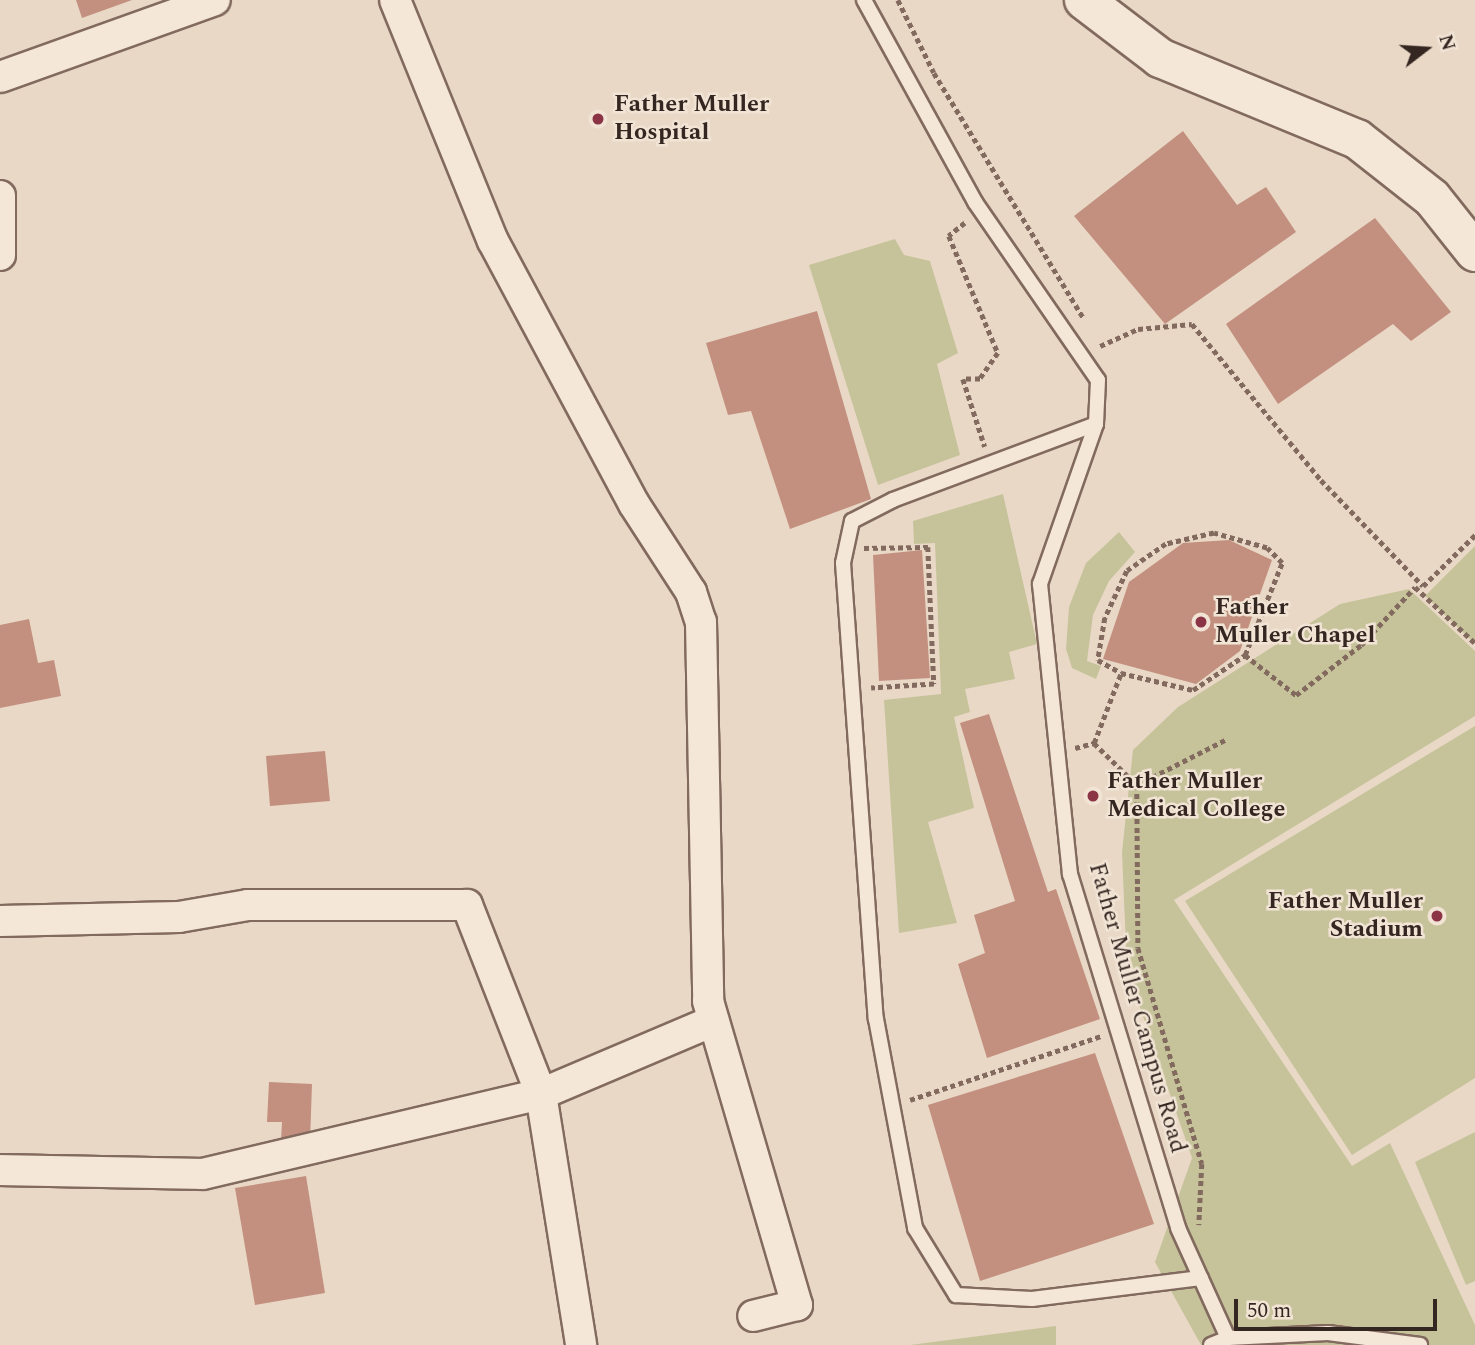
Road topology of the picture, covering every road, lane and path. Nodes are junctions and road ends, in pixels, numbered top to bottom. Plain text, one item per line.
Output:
1 (215, 0) edge
2 (395, 0) edge
3 (863, 0) edge
4 (898, 0) edge
5 (1084, 0) edge
6 (0, 77) edge
7 (0, 196) edge
8 (962, 208) dead end
9 (1475, 252) edge
10 (0, 256) edge
11 (1087, 324) dead end
12 (1094, 336) dead end
13 (1096, 424) junction
14 (988, 455) dead end
15 (1475, 535) edge
16 (859, 540) dead end
17 (1423, 586) junction
18 (1415, 587) junction
19 (1475, 643) edge
20 (1245, 655) junction
21 (1121, 673) junction
22 (861, 688) dead end
23 (1225, 740) dead end
24 (1094, 743) junction
25 (1057, 752) junction
26 (1137, 785) junction
27 (0, 921) edge
28 (713, 1021) junction
29 (1118, 1031) junction
30 (901, 1089) dead end
31 (541, 1094) junction
32 (0, 1170) edge
33 (1200, 1274) junction
34 (753, 1316) dead end
35 (1228, 1338) junction
36 (581, 1345) edge
37 (1211, 1345) edge
38 (1420, 1345) edge

1 - 6 street
2 - 28 street
3 - 13 lane, Father Muller Campus Road
4 - 11 path
5 - 9 street
7 - 10 street
8 - 14 path
12 - 17 path
13 - 25 lane, Father Muller Campus Road
13 - 33 lane
15 - 17 path
16 - 22 path
17 - 18 path
18 - 19 path
18 - 20 path
20 - 21 path
20 - 21 path
21 - 24 path
23 - 26 path
24 - 25 path
24 - 26 path
25 - 29 lane, Father Muller Campus Road
26 - 33 path
27 - 31 street
28 - 31 street
28 - 34 street
29 - 30 path
29 - 33 lane, Father Muller Campus Road
31 - 32 street
31 - 36 street
33 - 35 lane, Father Muller Campus Road
35 - 37 lane
35 - 38 lane

